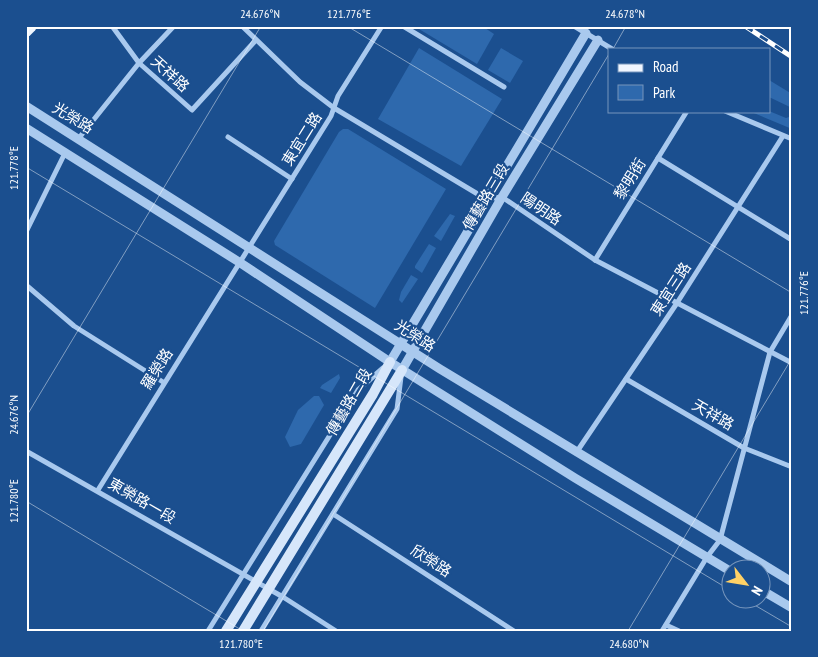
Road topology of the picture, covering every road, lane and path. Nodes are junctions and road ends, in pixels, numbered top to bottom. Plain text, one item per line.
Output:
1 (31, 26) edge
2 (112, 26) edge
3 (174, 26) edge
4 (242, 26) edge
5 (382, 26) edge
6 (403, 26) edge
7 (574, 26) edge
8 (26, 30) edge
9 (586, 34) junction
10 (256, 40) junction
11 (598, 40) junction
12 (610, 48) edge
13 (139, 63) junction
14 (504, 87) dead end
15 (26, 106) edge
16 (334, 108) junction
17 (686, 112) edge
18 (727, 112) edge
19 (26, 128) edge
20 (783, 136) junction
21 (228, 137) dead end
22 (79, 138) junction
23 (792, 139) edge
24 (65, 153) junction
25 (658, 158) junction
26 (292, 179) junction
27 (502, 197) junction
28 (486, 199) junction
29 (738, 207) junction
30 (26, 232) edge
31 (792, 240) edge
32 (249, 247) junction
33 (595, 260) junction
34 (239, 262) junction
35 (26, 285) edge
36 (677, 303) junction
37 (792, 315) edge
38 (400, 343) junction
39 (412, 350) junction
40 (770, 352) junction
41 (390, 362) junction
42 (792, 363) edge
43 (402, 370) junction
44 (626, 379) junction
45 (164, 382) junction
46 (744, 448) junction
47 (26, 451) edge
48 (576, 453) junction
49 (792, 466) edge
50 (98, 490) junction
51 (333, 514) junction
52 (720, 540) junction
53 (707, 557) junction
54 (720, 565) edge
55 (244, 575) junction
56 (257, 582) junction
57 (792, 582) edge
58 (269, 589) junction
59 (770, 595) edge
60 (283, 597) junction
61 (792, 608) edge
62 (666, 625) junction
63 (208, 631) edge
64 (226, 631) edge
65 (243, 631) edge
66 (261, 631) edge
67 (336, 631) edge
68 (514, 631) edge
69 (662, 631) edge
70 (679, 631) edge

1 - 8 main road
2 - 13 street, 天祥路
3 - 13 street
4 - 10 street
5 - 16 street, 東宜二路
6 - 14 street
7 - 9 street
9 - 11 street
9 - 28 street, 傳藝路三段
10 - 13 street, 天祥路
10 - 16 street
11 - 12 street
11 - 27 street, 傳藝路三段
13 - 22 street
15 - 22 street, 光榮路
16 - 26 street, 東宜二路
16 - 28 street
17 - 25 street, 黎明街
18 - 20 street
19 - 24 street
20 - 23 street
20 - 29 street, 東宜三路
21 - 26 street
22 - 32 street, 光榮路
24 - 30 street
24 - 34 street
25 - 29 street
25 - 33 street, 黎明街
26 - 32 street, 東宜二路
27 - 28 street, 陽明路
27 - 33 street, 陽明路
27 - 39 street, 傳藝路三段
28 - 38 street, 傳藝路三段
29 - 31 street
29 - 36 street, 東宜三路
32 - 34 street, 東宜二路
32 - 38 street, 光榮路
33 - 36 street, 陽明路
34 - 41 street
34 - 45 street, 羅榮路
35 - 45 street
36 - 40 street, 陽明路
36 - 44 street, 東宜三路
37 - 40 street
38 - 39 street, 光榮路
38 - 41 street, 傳藝路三段
39 - 43 street, 傳藝路三段
39 - 48 street, 光榮路
40 - 42 street, 陽明路
40 - 46 street
41 - 43 street
41 - 55 street, 傳藝路二段
41 - 56 main road, 傳藝路二段
43 - 51 street
43 - 53 street
43 - 58 main road, 傳藝路二段
44 - 46 street, 天祥路
44 - 48 street, 東宜三路
45 - 50 street, 羅榮路
46 - 49 street, 天祥路
46 - 52 street
47 - 50 street, 東榮路一段
48 - 52 street, 光榮路
50 - 55 street, 東榮路一段
51 - 60 street
51 - 68 street, 欣榮路
52 - 53 street
52 - 57 street, 光榮路
53 - 54 street
53 - 62 street
55 - 56 street, 東榮路一段
55 - 63 street, 傳藝路二段
56 - 58 street, 東榮路一段
56 - 64 main road, 傳藝路二段
58 - 60 street, 東榮路一段
58 - 65 main road, 傳藝路二段
59 - 61 street
60 - 66 street
60 - 67 street, 東榮路一段
62 - 69 street
62 - 70 street

